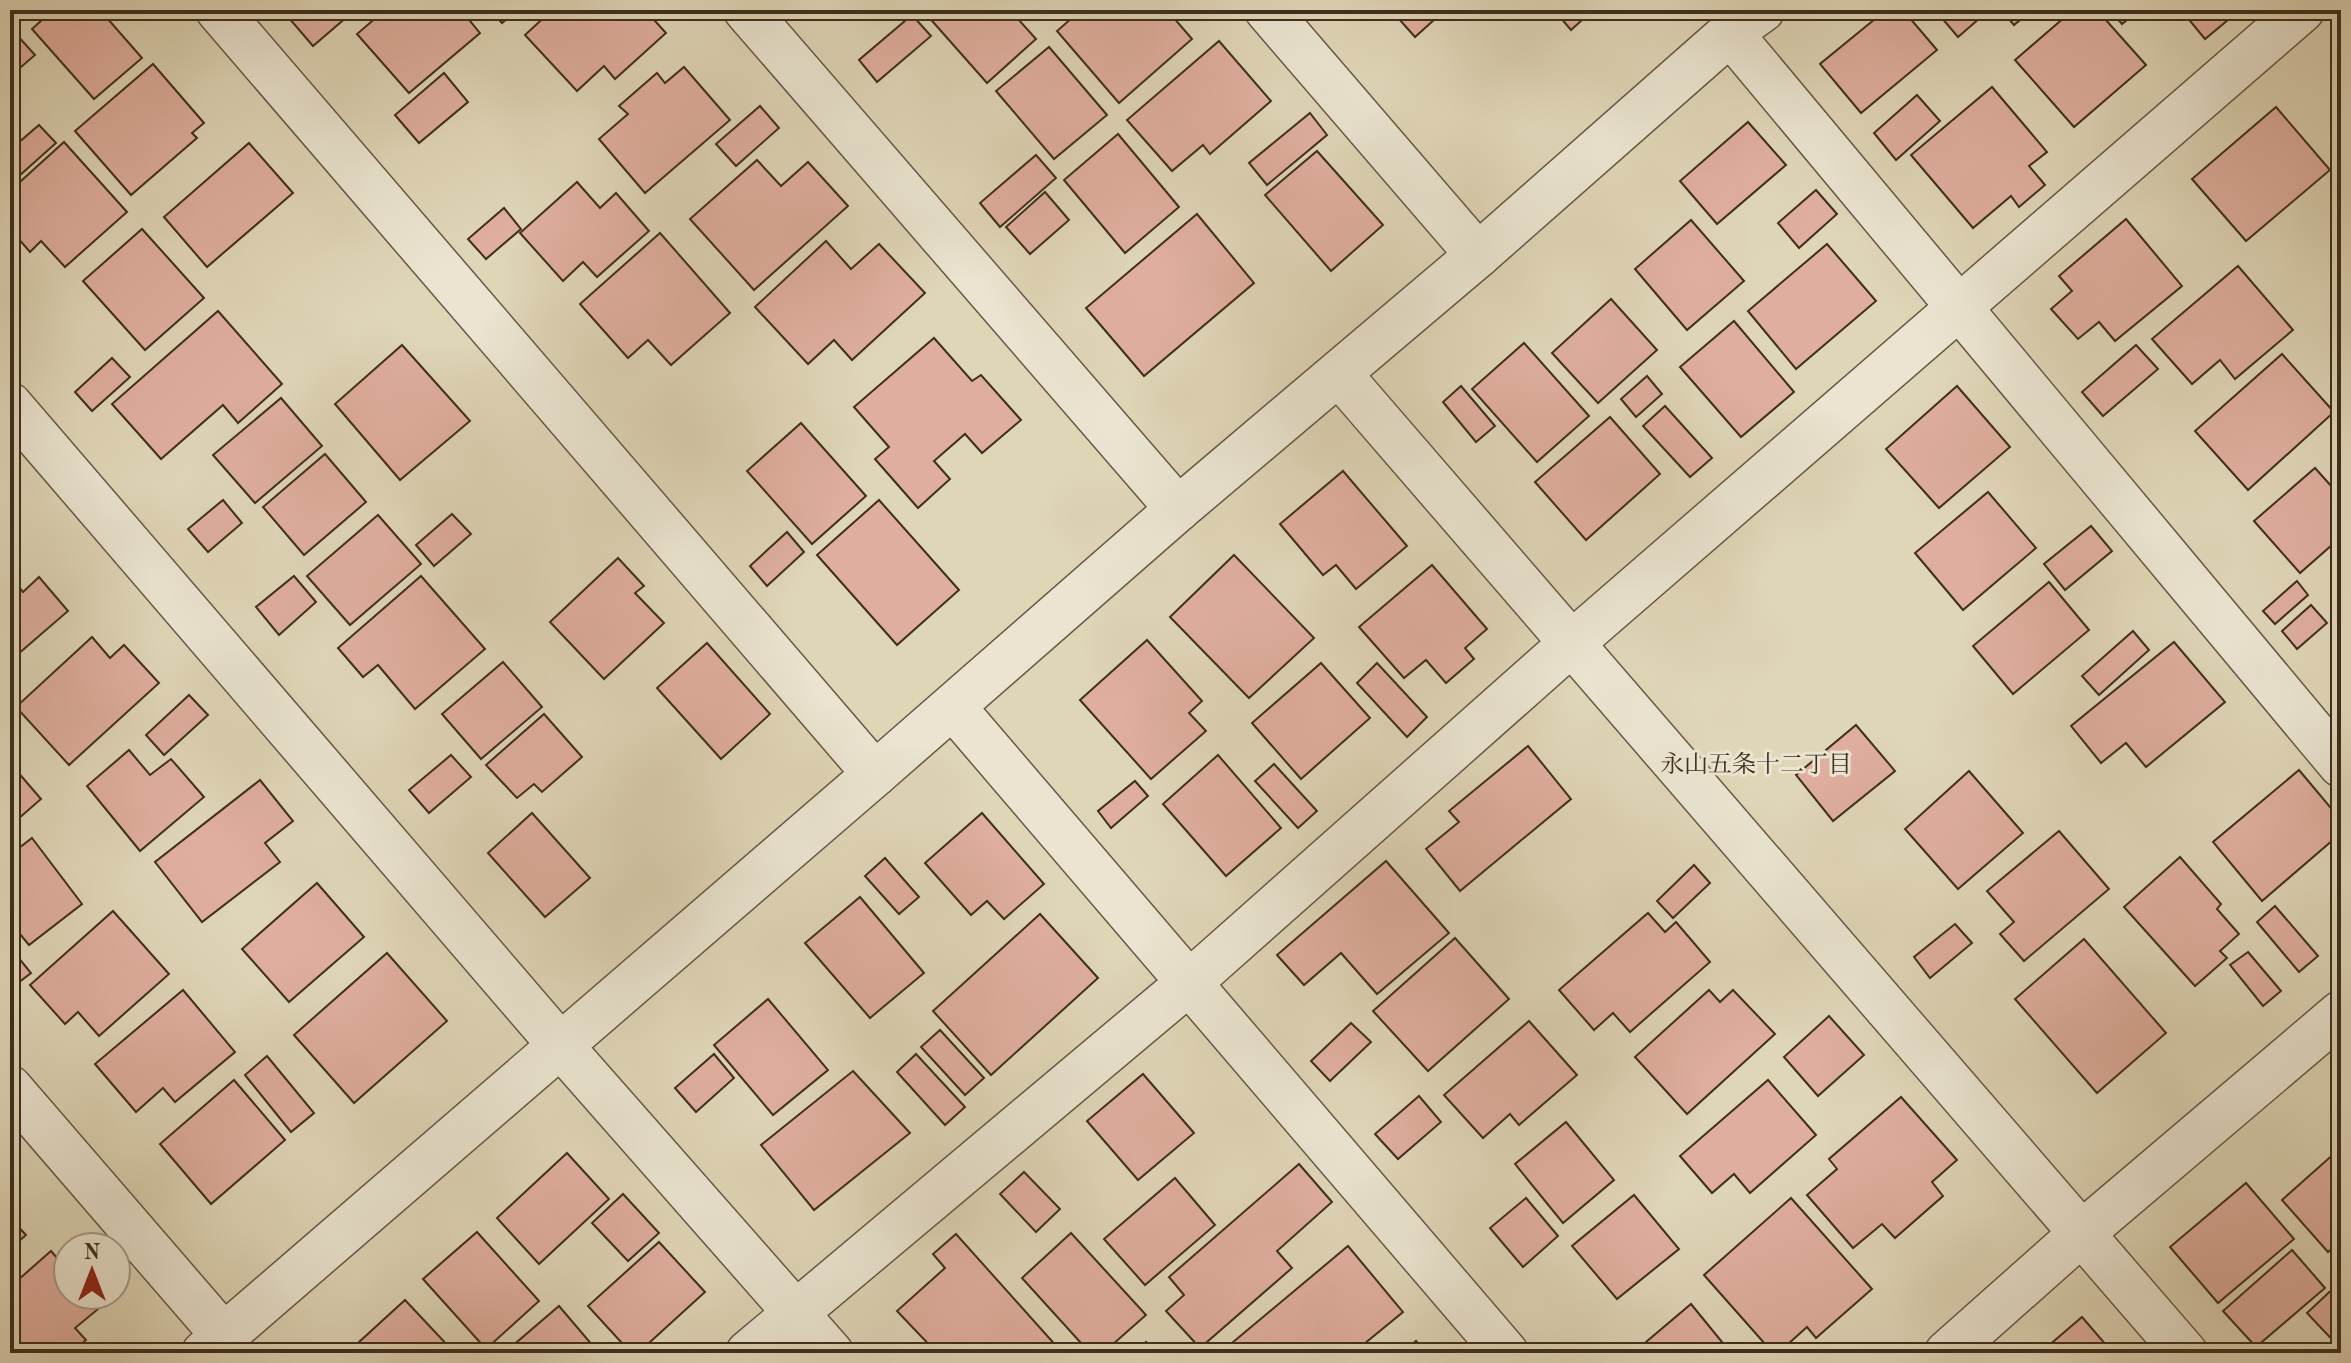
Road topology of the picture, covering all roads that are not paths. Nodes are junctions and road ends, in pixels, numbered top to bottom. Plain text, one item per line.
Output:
1 (218, 10) edge
2 (746, 10) edge
3 (1267, 10) edge
4 (2302, 10) edge
5 (1746, 21) edge
6 (1478, 255) junction
7 (1958, 308) junction
8 (1339, 374) junction
9 (10, 405) edge
10 (1178, 509) junction
11 (1573, 642) junction
12 (953, 707) junction
13 (2341, 765) edge
14 (875, 774) junction
15 (1191, 981) junction
16 (2341, 1013) edge
17 (560, 1045) junction
18 (10, 1088) edge
19 (2082, 1233) junction
20 (795, 1312) junction
21 (214, 1344) edge
22 (748, 1353) edge
23 (831, 1353) edge
24 (1506, 1353) edge
25 (1947, 1353) edge
26 (2185, 1353) edge

1 - 14 street
2 - 10 street
3 - 6 street
4 - 7 street
5 - 6 street
5 - 7 street
6 - 8 street
7 - 11 street
7 - 13 street
8 - 10 street
8 - 11 street
9 - 17 street
10 - 12 street
11 - 15 street
11 - 19 street
12 - 14 street
12 - 15 street
14 - 17 street
15 - 20 street
15 - 24 street
16 - 19 street
17 - 20 street
17 - 21 street
18 - 21 street
19 - 25 street
19 - 26 street
20 - 22 street
20 - 23 street

